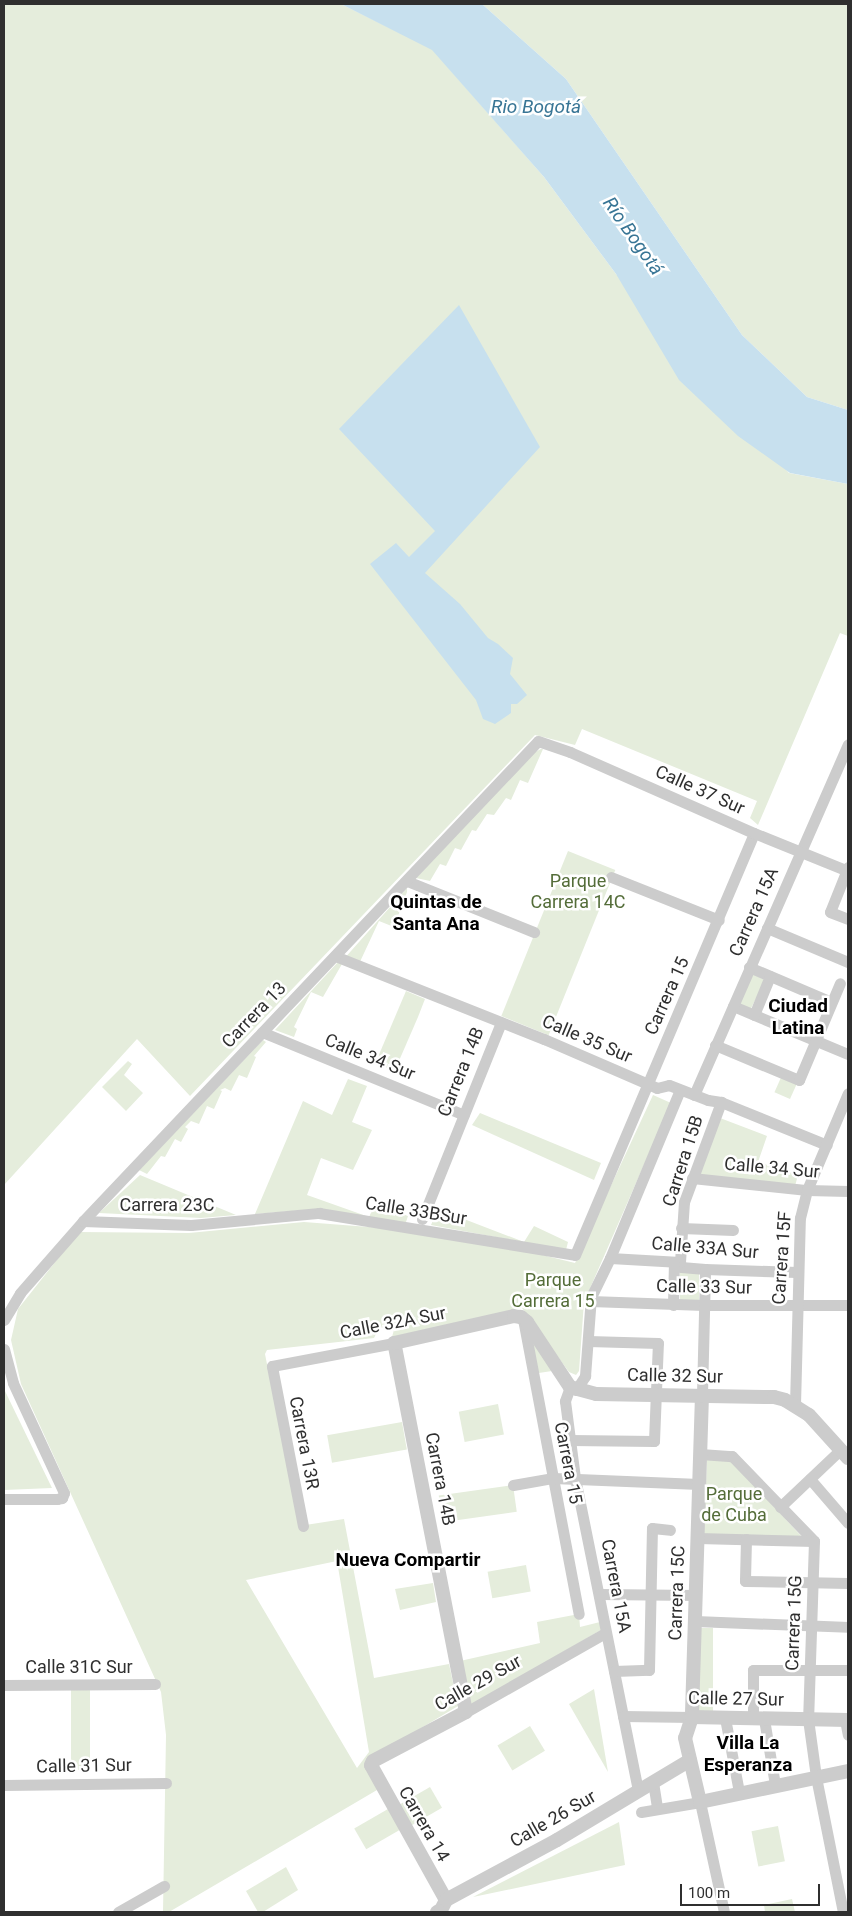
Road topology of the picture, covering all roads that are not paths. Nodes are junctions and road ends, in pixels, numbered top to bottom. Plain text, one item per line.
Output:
1 (538, 741) joint
2 (848, 744) edge
3 (754, 833) junction
4 (801, 851) junction
5 (848, 869) edge
6 (611, 877) dead end
7 (407, 880) junction
8 (848, 919) edge
9 (719, 920) junction
10 (767, 928) junction
11 (534, 932) dead end
12 (335, 956) junction
13 (848, 962) edge
14 (749, 967) junction
15 (770, 976) junction
16 (840, 983) dead end
17 (831, 1002) junction
18 (733, 1006) junction
19 (754, 1015) junction
20 (501, 1022) junction
21 (262, 1032) junction
22 (814, 1041) junction
23 (715, 1045) junction
24 (848, 1054) edge
25 (647, 1083) junction
26 (680, 1090) junction
27 (848, 1093) edge
28 (694, 1095) junction
29 (721, 1102) junction
30 (464, 1115) junction
31 (827, 1145) junction
32 (692, 1178) junction
33 (807, 1190) junction
34 (848, 1191) edge
35 (251, 1219) joint
36 (422, 1219) dead end
37 (83, 1221) junction
38 (681, 1228) junction
39 (733, 1230) dead end
40 (575, 1255) joint
41 (610, 1258) junction
42 (677, 1262) junction
43 (705, 1269) junction
44 (797, 1272) junction
45 (590, 1301) junction
46 (673, 1305) junction
47 (704, 1305) junction
48 (796, 1305) junction
49 (848, 1305) edge
50 (522, 1318) junction
51 (4, 1320) edge
52 (588, 1341) junction
53 (394, 1342) junction
54 (4, 1349) edge
55 (272, 1366) joint
56 (6, 1367) edge
57 (573, 1388) junction
58 (657, 1394) junction
59 (702, 1395) junction
60 (795, 1404) junction
61 (570, 1440) junction
62 (700, 1454) junction
63 (844, 1454) edge
64 (553, 1478) junction
65 (575, 1478) junction
66 (810, 1479) junction
67 (699, 1484) junction
68 (513, 1485) dead end
69 (4, 1500) edge
70 (780, 1508) junction
71 (848, 1523) edge
72 (303, 1526) dead end
73 (670, 1530) dead end
74 (698, 1538) junction
75 (746, 1539) junction
76 (814, 1541) junction
77 (813, 1583) junction
78 (848, 1583) edge
79 (599, 1594) junction
80 (651, 1594) junction
81 (696, 1595) junction
82 (579, 1614) dead end
83 (695, 1621) junction
84 (811, 1626) junction
85 (848, 1628) edge
86 (605, 1633) junction
87 (810, 1670) junction
88 (848, 1670) edge
89 (614, 1671) junction
90 (155, 1684) dead end
91 (4, 1685) edge
92 (466, 1712) junction
93 (623, 1716) junction
94 (692, 1717) junction
95 (725, 1718) junction
96 (759, 1719) junction
97 (808, 1719) junction
98 (847, 1720) edge
99 (848, 1735) edge
100 (690, 1760) junction
101 (371, 1765) joint
102 (848, 1770) edge
103 (816, 1777) junction
104 (653, 1782) junction
105 (166, 1783) dead end
106 (4, 1785) edge
107 (775, 1785) junction
108 (638, 1792) junction
109 (739, 1792) junction
110 (700, 1802) junction
111 (657, 1808) junction
112 (640, 1812) dead end
113 (164, 1886) dead end
114 (441, 1909) edge
115 (118, 1912) edge
116 (724, 1912) edge
117 (843, 1912) edge

1 - 3 street, Calle 37 Sur
1 - 7 street, Carrera 13
2 - 4 street, Carrera 15A
3 - 4 street, Calle 37 Sur
3 - 9 street, Carrera 15
4 - 5 street, Calle 37 Sur
4 - 10 street, Carrera 15A
5 - 8 street
6 - 9 street
7 - 11 street
7 - 12 street, Carrera 13
9 - 25 street, Carrera 15
10 - 13 street
10 - 14 street, Carrera 15A
12 - 20 street, Calle 35 Sur
12 - 21 street, Carrera 13
14 - 15 street
14 - 18 street, Carrera 15A
15 - 17 street
15 - 19 street
16 - 17 street
17 - 22 street
18 - 19 street
18 - 23 street, Carrera 15A
19 - 22 street
20 - 25 street, Calle 35 Sur
20 - 30 street, Carrera 14B
21 - 30 street, Calle 34 Sur
21 - 37 street, Carrera 13
22 - 23 street
22 - 24 street
23 - 28 street, Carrera 15A
25 - 26 street, Calle 35 Sur
25 - 40 street, Carrera 15
26 - 28 street, Calle 35 Sur
26 - 41 street, Carrera 15A
27 - 31 street, Carrera 15F
28 - 29 street, Calle 35 Sur
29 - 31 street, Calle 35 Sur
29 - 32 street, Carrera 15B
30 - 36 street, Carrera 14B
31 - 33 street, Carrera 15F
32 - 33 street, Calle 34 Sur
32 - 38 street, Carrera 15B
33 - 34 street, Calle 34 Sur
33 - 44 street, Carrera 15F
35 - 37 street, Carrera 23C
35 - 40 street, Calle 33BSur
37 - 51 street, Carrera 13
38 - 39 street
38 - 42 street, Carrera 15B
41 - 42 street, Calle 33A Sur
41 - 45 street, Carrera 15A
42 - 43 street, Calle 33A Sur
42 - 46 street, Carrera 15B
43 - 44 street, Calle 33A Sur
43 - 47 street, Carrera 15C
44 - 48 street, Carrera 15F
45 - 46 street, Calle 33 Sur
45 - 52 street, Carrera 15A
46 - 47 street, Calle 33 Sur
47 - 48 street, Calle 33 Sur
47 - 59 street, Carrera 15C
48 - 49 street, Calle 33 Sur
48 - 60 street, Carrera 15F
50 - 53 street, Calle 32A Sur
50 - 57 street
50 - 64 street, Carrera 15
52 - 57 street, Carrera 15A
52 - 58 street
53 - 55 street, Calle 32A Sur
53 - 92 street, Carrera 14B
54 - 56 street
55 - 72 street, Carrera 13R
56 - 69 street
57 - 58 street, Calle 32 Sur
57 - 61 street, Carrera 15A
58 - 59 street, Calle 32 Sur
58 - 61 street
59 - 60 street, Calle 32 Sur
59 - 62 street, Carrera 15C
60 - 63 street, Calle 32 Sur
61 - 65 street, Carrera 15A
62 - 67 street, Carrera 15C
62 - 70 street
63 - 66 street
64 - 65 street
64 - 68 street
64 - 82 street, Carrera 15
65 - 67 street
65 - 79 street, Carrera 15A
66 - 70 street
66 - 71 street
67 - 74 street, Carrera 15C
70 - 76 street
73 - 80 street
74 - 75 street
74 - 81 street, Carrera 15C
75 - 76 street
75 - 77 street
76 - 77 street, Carrera 15G
77 - 78 street
77 - 84 street, Carrera 15G
79 - 80 street
79 - 86 street, Carrera 15A
80 - 81 street
80 - 89 street
81 - 83 street, Carrera 15C
83 - 84 street
83 - 94 street, Carrera 15C
84 - 85 street
84 - 87 street, Carrera 15G
86 - 89 street, Carrera 15A
86 - 92 street, Calle 29 Sur
87 - 88 street
87 - 96 street
87 - 97 street, Carrera 15G
89 - 93 street, Carrera 15A
90 - 91 street, Calle 31C Sur
92 - 101 street, Calle 29 Sur
93 - 94 street, Calle 27 Sur
93 - 108 street, Carrera 15A
94 - 95 street, Calle 27 Sur
94 - 100 street, Carrera 15C
95 - 96 street, Calle 27 Sur
95 - 109 street
96 - 97 street, Calle 27 Sur
96 - 107 street
97 - 98 street, Calle 27 Sur
97 - 103 street, Carrera 15G
98 - 99 street
100 - 104 street, Calle 26 Sur
100 - 110 street, Carrera 15C
101 - 114 street, Carrera 14
102 - 103 street
103 - 107 street
103 - 117 street, Carrera 15G
104 - 108 street, Calle 26 Sur
104 - 111 street
105 - 106 street, Calle 31 Sur
107 - 109 street
108 - 114 street, Calle 26 Sur
109 - 110 street
110 - 111 street
110 - 116 street, Carrera 15C
111 - 112 street
113 - 115 street

